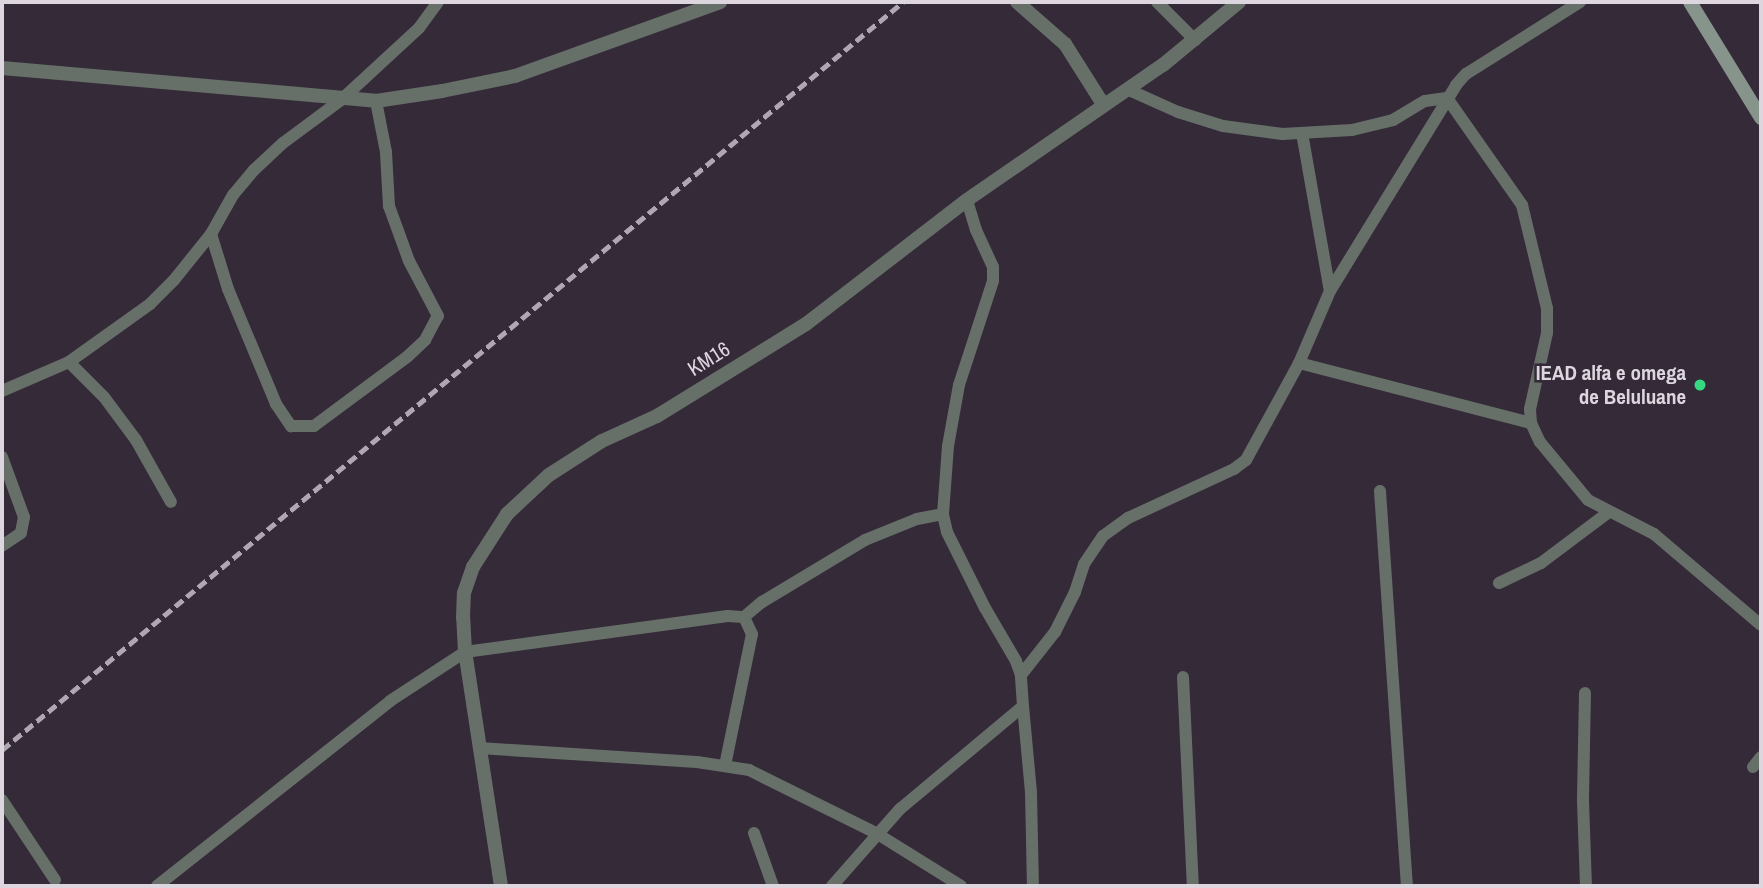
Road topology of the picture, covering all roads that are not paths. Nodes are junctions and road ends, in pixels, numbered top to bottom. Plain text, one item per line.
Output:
1 (438, 2) edge
2 (720, 2) edge
3 (1017, 2) edge
4 (1157, 2) edge
5 (1239, 2) edge
6 (1580, 2) edge
7 (1690, 2) edge
8 (1195, 40) junction
9 (2, 68) edge
10 (1129, 90) junction
11 (1447, 98) junction
12 (341, 100) junction
13 (376, 101) junction
14 (1103, 104) junction
15 (1761, 118) edge
16 (1302, 133) junction
17 (967, 200) junction
18 (211, 234) junction
19 (1330, 291) junction
20 (68, 362) junction
21 (1299, 363) junction
22 (2, 391) edge
23 (1531, 423) junction
24 (2, 457) edge
25 (1380, 491) dead end
26 (172, 502) dead end
27 (1609, 512) junction
28 (943, 514) junction
29 (2, 546) edge
30 (1499, 583) dead end
31 (744, 617) junction
32 (1761, 625) edge
33 (465, 652) junction
34 (1021, 675) junction
35 (1183, 677) dead end
36 (1585, 693) dead end
37 (1023, 706) junction
38 (479, 748) junction
39 (725, 765) junction
40 (2, 800) edge
41 (754, 833) dead end
42 (876, 833) junction
43 (55, 880) dead end
44 (157, 886) edge
45 (501, 886) edge
46 (774, 886) edge
47 (832, 886) edge
48 (961, 886) edge
49 (1032, 886) edge
50 (1192, 886) edge
51 (1407, 886) edge
52 (1586, 886) edge

1 - 12 street
2 - 13 street
3 - 14 street
4 - 8 street
5 - 8 street, KM16
6 - 11 street
7 - 15 main road
8 - 10 street, KM16
9 - 12 street
10 - 14 street, KM16
10 - 16 street
11 - 16 street
11 - 19 street
11 - 23 street
12 - 13 street
12 - 18 street
13 - 18 street
14 - 17 street, KM16
16 - 19 street
17 - 28 street
17 - 33 street, KM16
18 - 20 street
19 - 21 street
20 - 22 street
20 - 26 street
21 - 23 street
21 - 34 street
23 - 27 street
24 - 29 street
25 - 51 street
27 - 30 street
27 - 32 street
28 - 31 street
28 - 34 street
31 - 33 street
31 - 39 street
33 - 38 street, KM16
33 - 44 street
34 - 37 street
35 - 50 street
36 - 52 street
37 - 42 street
37 - 49 street
38 - 39 street
38 - 45 street, KM16
39 - 42 street
40 - 43 street
41 - 46 street
42 - 47 street
42 - 48 street

